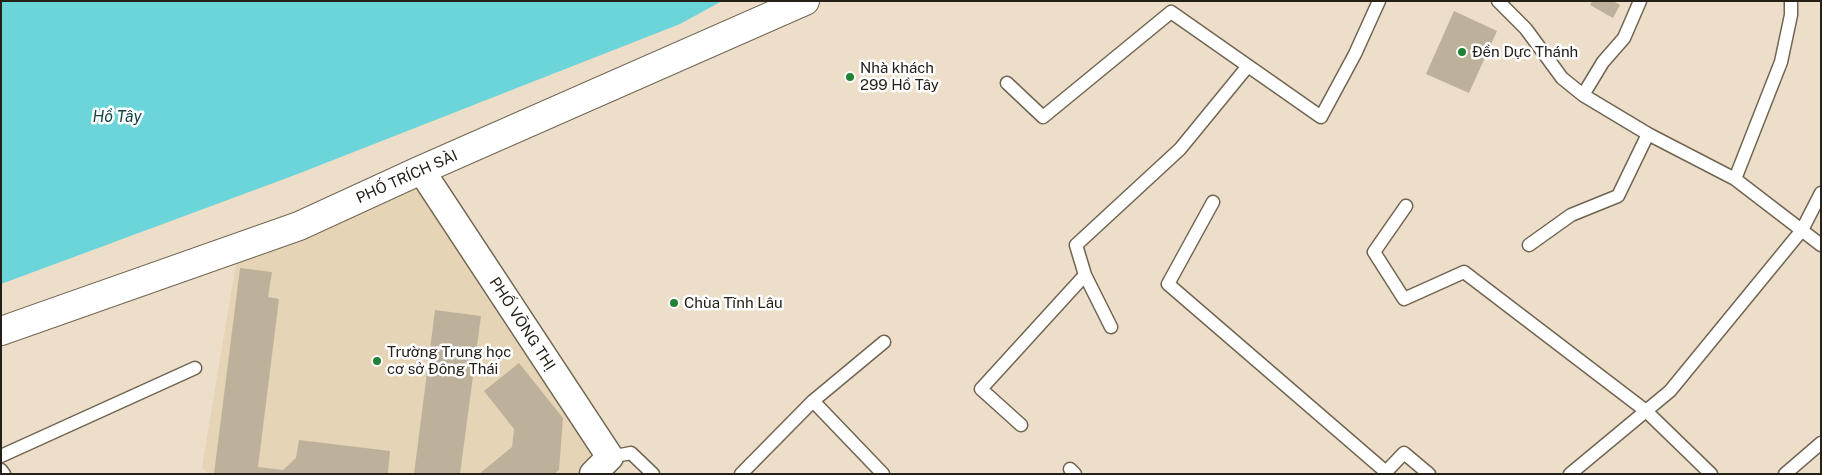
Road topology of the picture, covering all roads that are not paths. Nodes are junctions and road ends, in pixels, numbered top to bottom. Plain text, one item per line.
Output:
1 (805, 1) edge
2 (1379, 1) edge
3 (1498, 1) edge
4 (1640, 1) edge
5 (1791, 1) edge
6 (1248, 66) junction
7 (1007, 83) dead end
8 (1583, 95) junction
9 (1648, 134) junction
10 (421, 170) junction
11 (1735, 179) junction
12 (1821, 193) edge
13 (1213, 202) dead end
14 (1406, 206) dead end
15 (1802, 230) junction
16 (1529, 245) dead end
17 (1821, 245) edge
18 (1085, 275) junction
19 (1111, 327) dead end
20 (1, 331) edge
21 (884, 342) dead end
22 (195, 368) dead end
23 (813, 401) junction
24 (1646, 411) junction
25 (1021, 425) dead end
26 (1821, 443) edge
27 (1, 456) edge
28 (602, 465) edge
29 (1, 470) edge
30 (1385, 473) edge
31 (4, 474) edge
32 (653, 474) edge
33 (741, 474) edge
34 (882, 474) edge
35 (1429, 474) edge
36 (1570, 474) edge
37 (1711, 474) edge
38 (1785, 474) edge

1 - 10 street, PHỐ TRÍCH SÀI
2 - 6 lane
3 - 8 lane
4 - 8 lane
5 - 11 lane
6 - 7 lane
6 - 18 lane
8 - 9 lane
9 - 11 lane
9 - 16 lane
10 - 20 street, PHỐ TRÍCH SÀI
10 - 28 street, PHỐ VÕNG THỊ
11 - 15 lane
12 - 15 lane
13 - 30 lane
14 - 24 lane
15 - 17 lane
15 - 24 lane
18 - 19 lane
18 - 25 lane
21 - 23 lane
22 - 27 lane
23 - 33 lane
23 - 34 lane
24 - 36 lane
24 - 37 lane
26 - 38 lane
28 - 32 lane
29 - 31 lane
30 - 35 lane

